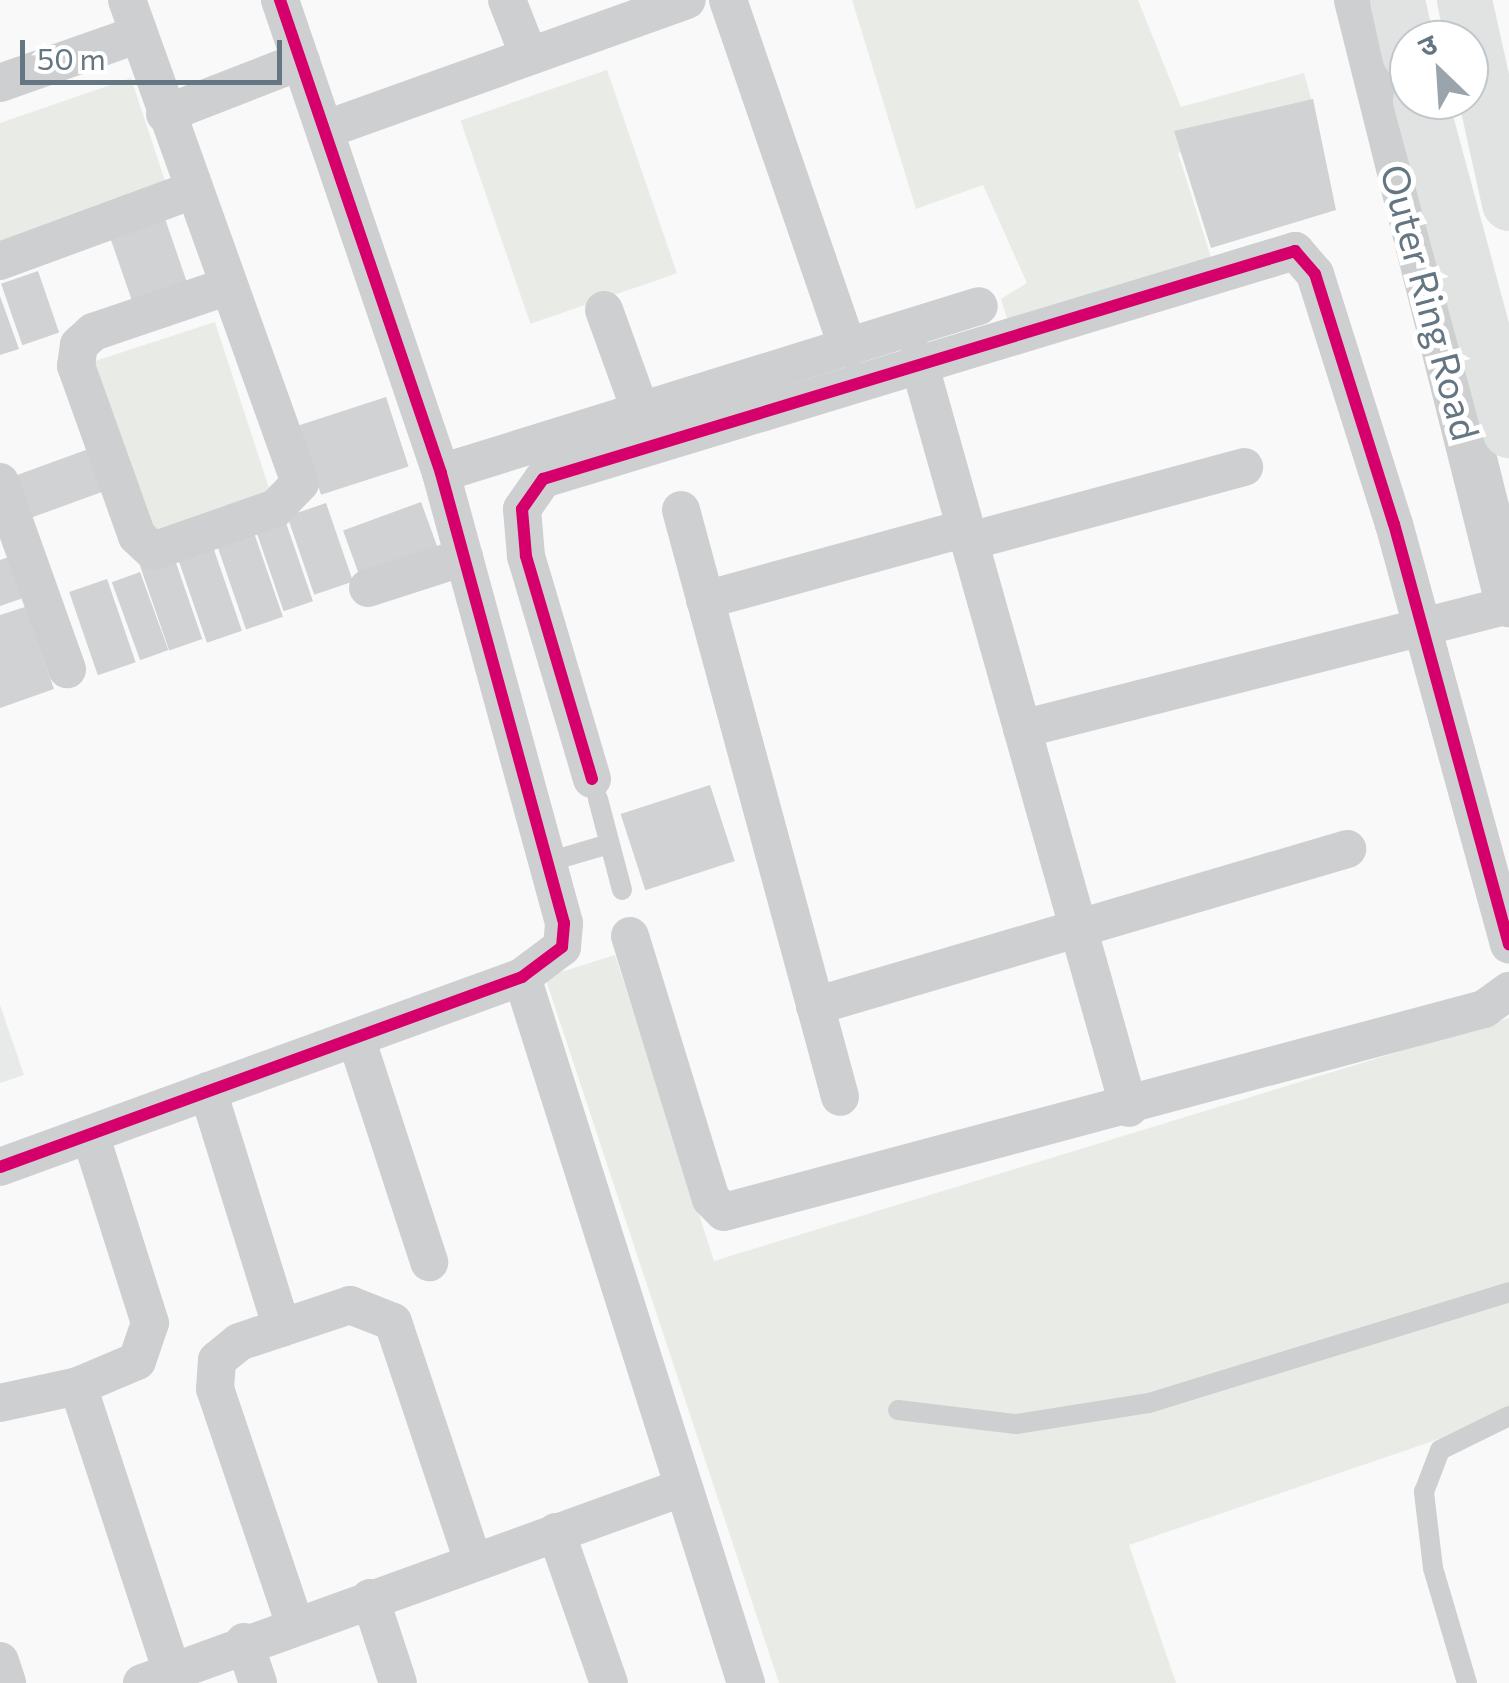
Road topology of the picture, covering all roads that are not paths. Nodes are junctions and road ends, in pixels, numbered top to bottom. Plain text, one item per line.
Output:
1 (280, 0) edge
2 (507, 0) edge
3 (686, 0) edge
4 (728, 0) edge
5 (1358, 0) edge
6 (1464, 0) edge
7 (133, 17) edge
8 (528, 56) junction
9 (301, 61) junction
10 (0, 83) edge
11 (165, 114) junction
12 (1425, 120) edge
13 (327, 129) junction
14 (193, 190) junction
15 (1509, 203) edge
16 (0, 260) edge
17 (226, 287) junction
18 (979, 306) dead end
19 (604, 310) dead end
20 (848, 348) junction
21 (918, 358) junction
22 (641, 412) junction
23 (1509, 430) edge
24 (1244, 467) dead end
25 (441, 474) junction
26 (0, 482) edge
27 (681, 510) dead end
28 (968, 534) junction
29 (464, 557) junction
30 (368, 588) dead end
31 (705, 600) junction
32 (1509, 604) edge
33 (1425, 627) junction
34 (68, 669) dead end
35 (1022, 728) junction
36 (595, 789) joint
37 (610, 844) junction
38 (1346, 849) dead end
39 (548, 862) junction
40 (622, 890) dead end
41 (1078, 925) junction
42 (630, 936) dead end
43 (1509, 945) edge
44 (522, 977) junction
45 (1509, 991) edge
46 (815, 1006) junction
47 (356, 1038) junction
48 (208, 1091) junction
49 (840, 1097) dead end
50 (1129, 1108) junction
51 (90, 1134) junction
52 (0, 1167) edge
53 (429, 1262) dead end
54 (1509, 1292) edge
55 (282, 1328) junction
56 (78, 1386) junction
57 (0, 1403) edge
58 (898, 1410) dead end
59 (1509, 1416) edge
60 (684, 1487) junction
61 (556, 1532) junction
62 (474, 1561) junction
63 (370, 1598) junction
64 (295, 1624) junction
65 (244, 1642) junction
66 (0, 1661) edge
67 (156, 1676) edge
68 (7, 1683) edge
69 (258, 1683) edge
70 (398, 1683) edge
71 (610, 1683) edge
72 (746, 1683) edge
73 (1467, 1683) edge

1 - 9 street
2 - 8 street
3 - 8 street
4 - 20 street
5 - 32 street, Outer Ring Road
6 - 15 main road
7 - 10 street
7 - 11 street
8 - 13 street
9 - 11 street
9 - 13 street
11 - 14 street
12 - 23 main road, Outer Ring Road
13 - 25 street
14 - 16 street
14 - 17 street
17 - 17 street
18 - 20 street
19 - 22 street
20 - 22 street
21 - 28 street
21 - 33 street
21 - 36 street
22 - 25 street
24 - 28 street
25 - 29 street
26 - 34 street
27 - 31 street
28 - 31 street
28 - 35 street
29 - 30 street
29 - 39 street
31 - 46 street
32 - 33 street
33 - 35 street
33 - 43 street
35 - 41 street
36 - 37 lane
37 - 39 lane
37 - 40 lane
38 - 41 street
39 - 44 street
41 - 46 street
41 - 50 street
42 - 50 street
44 - 47 street
44 - 60 street
45 - 50 street
46 - 49 street
47 - 48 street
47 - 53 street
48 - 51 street
48 - 55 street
51 - 52 street
51 - 56 street
54 - 58 lane
55 - 62 street
55 - 64 street
56 - 57 street
56 - 67 street
59 - 73 lane
60 - 61 street
60 - 72 street
61 - 62 street
61 - 71 street
62 - 63 street
63 - 64 street
63 - 70 street
64 - 65 street
65 - 67 street
65 - 69 street
66 - 68 street

